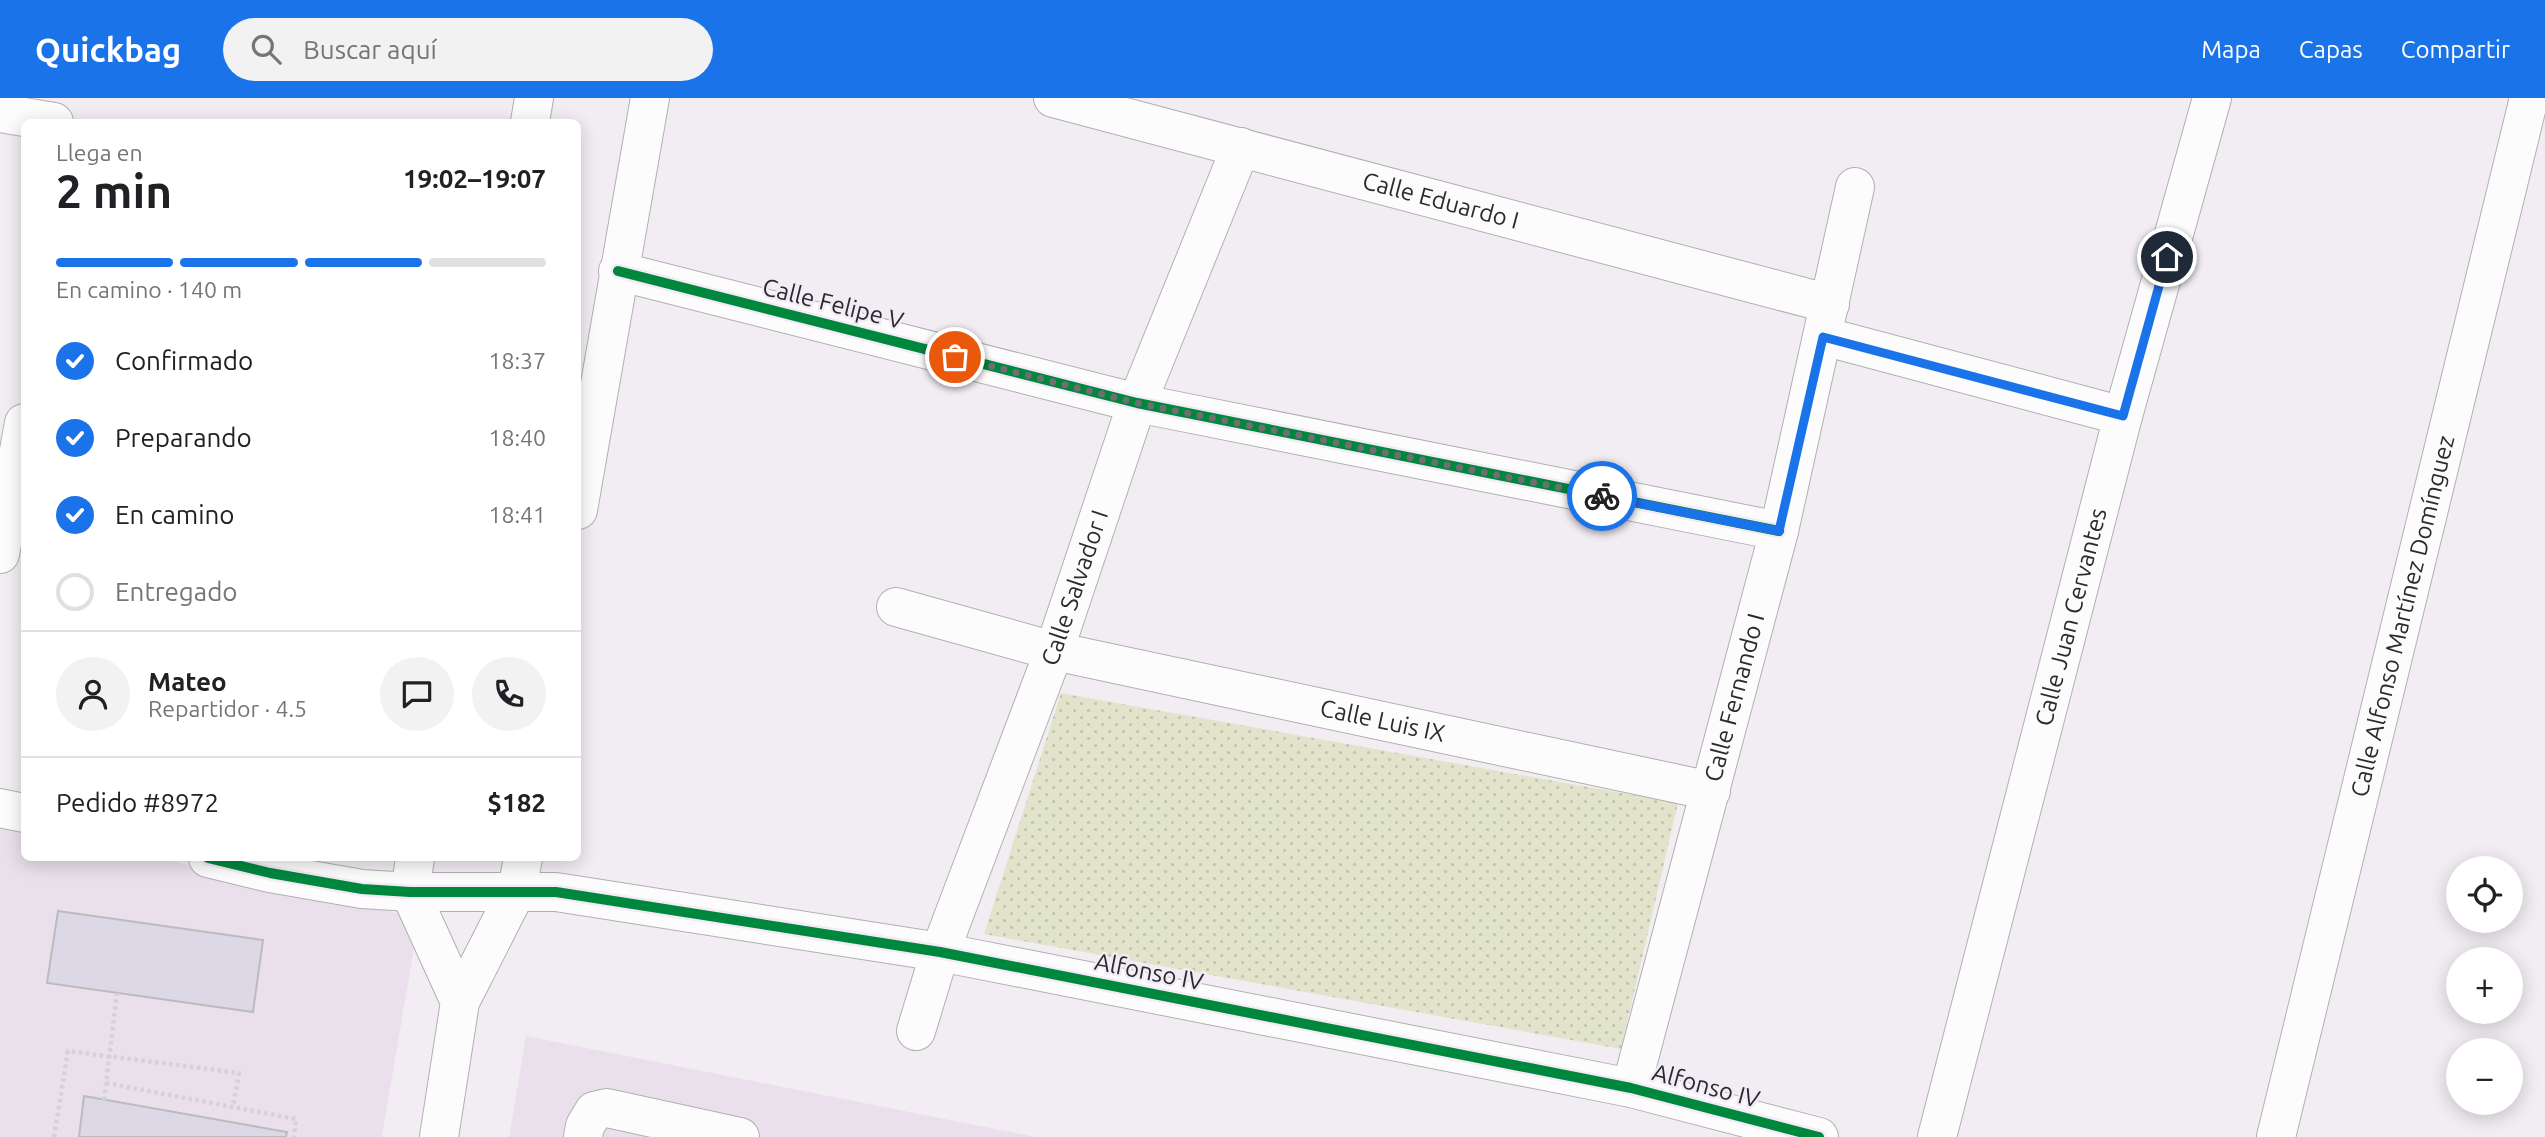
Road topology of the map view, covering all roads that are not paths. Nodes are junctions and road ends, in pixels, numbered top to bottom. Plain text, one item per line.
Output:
1 (534, 98) edge
2 (650, 98) edge
3 (1052, 98) edge
4 (2212, 98) edge
5 (2529, 98) edge
6 (0, 113) edge
7 (36, 119) edge
8 (530, 119) edge
9 (1241, 147) junction
10 (1855, 187) dead end
11 (618, 271) junction
12 (1826, 320) junction
13 (1137, 403) junction
14 (2123, 416) junction
15 (21, 439) edge
16 (581, 492) edge
17 (1779, 531) junction
18 (0, 554) edge
19 (895, 607) dead end
20 (1054, 650) junction
21 (1712, 792) junction
22 (0, 808) edge
23 (21, 812) edge
24 (222, 861) edge
25 (520, 874) edge
26 (413, 875) edge
27 (940, 952) junction
28 (460, 1002) junction
29 (916, 1031) dead end
30 (1631, 1088) junction
31 (439, 1137) edge
32 (583, 1137) edge
33 (740, 1137) edge
34 (1819, 1137) edge
35 (1937, 1137) edge
36 (2276, 1137) edge

1 - 8 street
2 - 11 street
3 - 9 street, Calle Eduardo I
4 - 14 street, Calle Juan Cervantes
5 - 36 street, Calle Alfonso Martínez Domínguez
6 - 7 street
9 - 12 street, Calle Eduardo I
9 - 13 street, Calle Salvador I
10 - 12 street, Calle Fernando I
11 - 13 street, Calle Felipe V
11 - 16 street
12 - 14 street, Calle Eduardo I
12 - 17 street, Calle Fernando I
13 - 17 street, Calle Felipe V
13 - 20 street, Calle Salvador I
14 - 35 street, Calle Juan Cervantes
15 - 18 street
17 - 21 street, Calle Fernando I
19 - 20 street, Calle Luis IX
20 - 21 street, Calle Luis IX
20 - 27 street, Calle Salvador I
21 - 30 street, Calle Fernando I
22 - 23 street
24 - 26 street, Alfonso IV
25 - 26 street, Alfonso IV
25 - 27 street, Alfonso IV
25 - 28 street
26 - 28 street
27 - 29 street, Calle Salvador I
27 - 30 street, Alfonso IV
28 - 31 street
30 - 34 street, Alfonso IV
32 - 33 street

